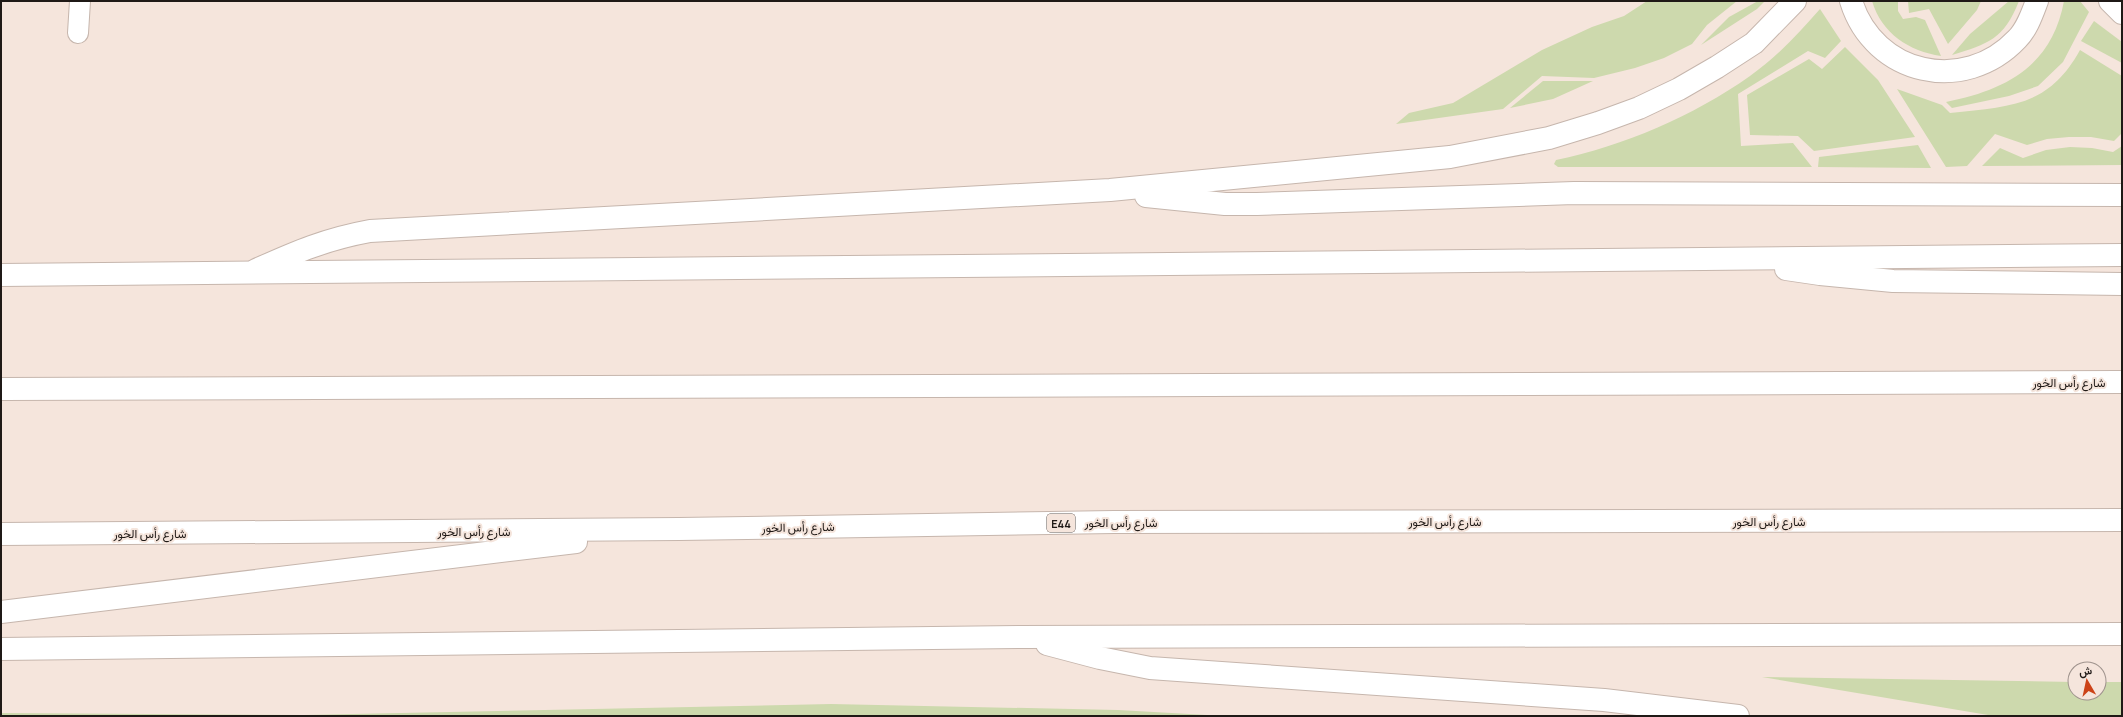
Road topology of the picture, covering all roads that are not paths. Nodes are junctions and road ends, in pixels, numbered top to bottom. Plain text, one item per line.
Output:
1 (80, 1) edge
2 (1795, 1) edge
3 (1851, 1) edge
4 (2037, 1) edge
5 (2110, 1) edge
6 (2122, 13) edge
7 (78, 33) dead end
8 (1110, 190) junction
9 (2122, 195) edge
10 (2122, 255) edge
11 (1745, 259) junction
12 (248, 273) junction
13 (1, 275) edge
14 (2122, 284) edge
15 (2122, 382) edge
16 (1, 389) edge
17 (2122, 520) edge
18 (679, 529) junction
19 (1, 534) edge
20 (1, 612) edge
21 (2122, 634) edge
22 (1020, 637) junction
23 (1, 649) edge
24 (1738, 716) edge

1 - 7 lane
2 - 8 main road
3 - 4 main road
5 - 6 main road
8 - 9 main road
8 - 12 main road
10 - 11 main road
11 - 12 main road
11 - 14 main road
12 - 13 main road
15 - 16 main road, شارع رأس الخور
17 - 18 main road, شارع رأس الخور / E44
18 - 19 main road, شارع رأس الخور / E44
18 - 20 main road
21 - 22 main road
22 - 23 main road
22 - 24 main road

